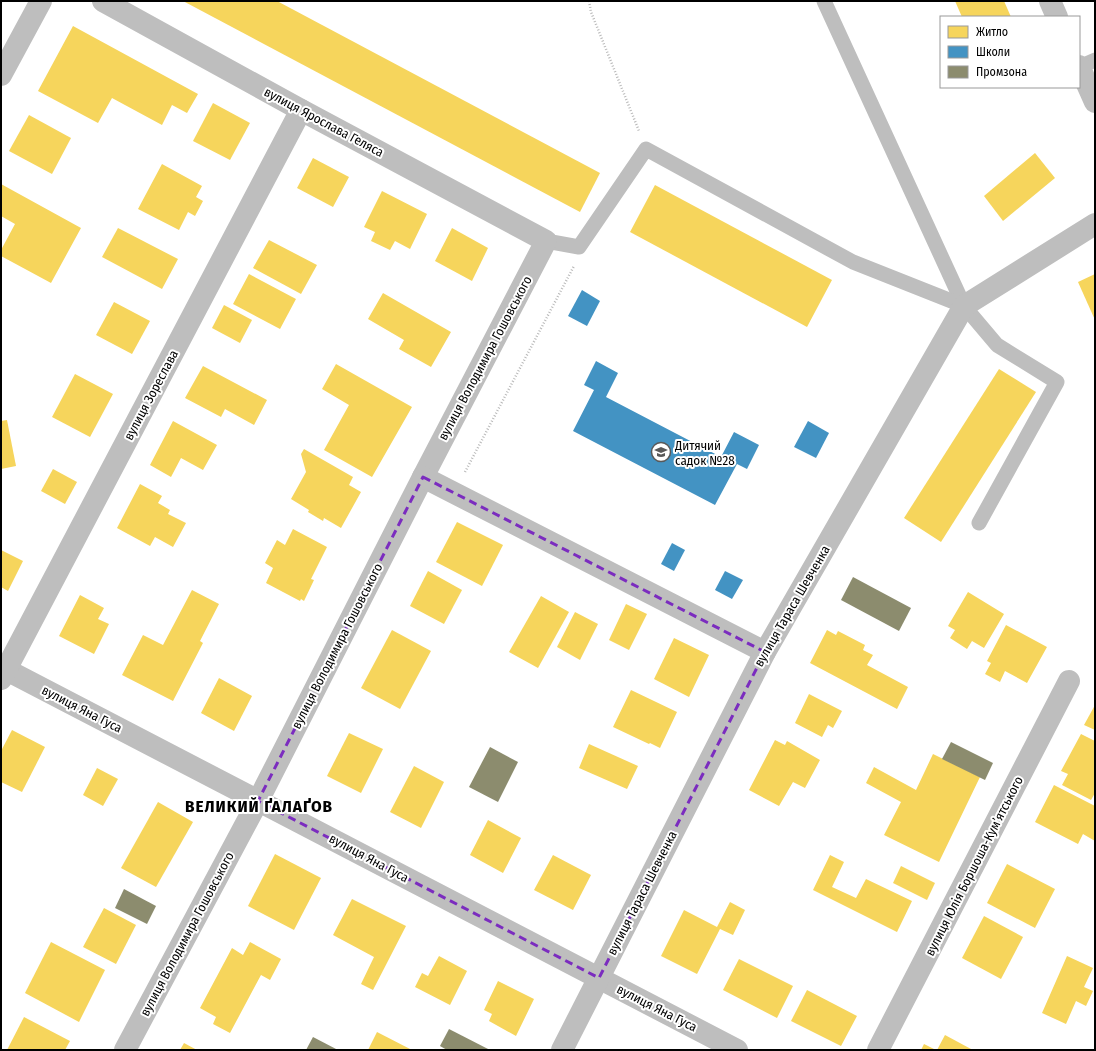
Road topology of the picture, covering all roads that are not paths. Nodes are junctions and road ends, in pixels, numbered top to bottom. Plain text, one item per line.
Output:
1 (41, 1) edge
2 (103, 1) edge
3 (824, 1) edge
4 (1050, 1) edge
5 (1057, 16) edge
6 (1095, 60) edge
7 (1080, 66) edge
8 (1080, 68) edge
9 (1, 75) edge
10 (1095, 102) edge
11 (301, 110) junction
12 (1095, 224) edge
13 (546, 242) junction
14 (964, 306) junction
15 (423, 477) junction
16 (979, 523) dead end
17 (765, 652) junction
18 (3, 672) edge
19 (1069, 681) dead end
20 (258, 800) junction
21 (599, 978) junction
22 (125, 1050) edge
23 (562, 1050) edge
24 (737, 1050) edge
25 (878, 1050) edge

1 - 9 street
2 - 11 street, вулиця Ярослава Геляса
3 - 14 lane
4 - 5 street
6 - 7 lane
8 - 10 street
11 - 13 street, вулиця Ярослава Геляса
11 - 18 street, вулиця Зореслава
12 - 14 street, вулиця Тараса Шевченка
13 - 14 lane
13 - 15 street, вулиця Володимира Гошовського
14 - 16 lane
14 - 17 street, вулиця Тараса Шевченка
15 - 17 street
15 - 20 street, вулиця Володимира Гошовського
17 - 21 street, вулиця Тараса Шевченка
18 - 20 street, вулиця Яна Гуса
19 - 25 street, вулиця Юлія Боршоша-Кумʼятського
20 - 21 street, вулиця Яна Гуса
20 - 22 street, вулиця Володимира Гошовського
21 - 23 street, вулиця Тараса Шевченка
21 - 24 street, вулиця Яна Гуса

